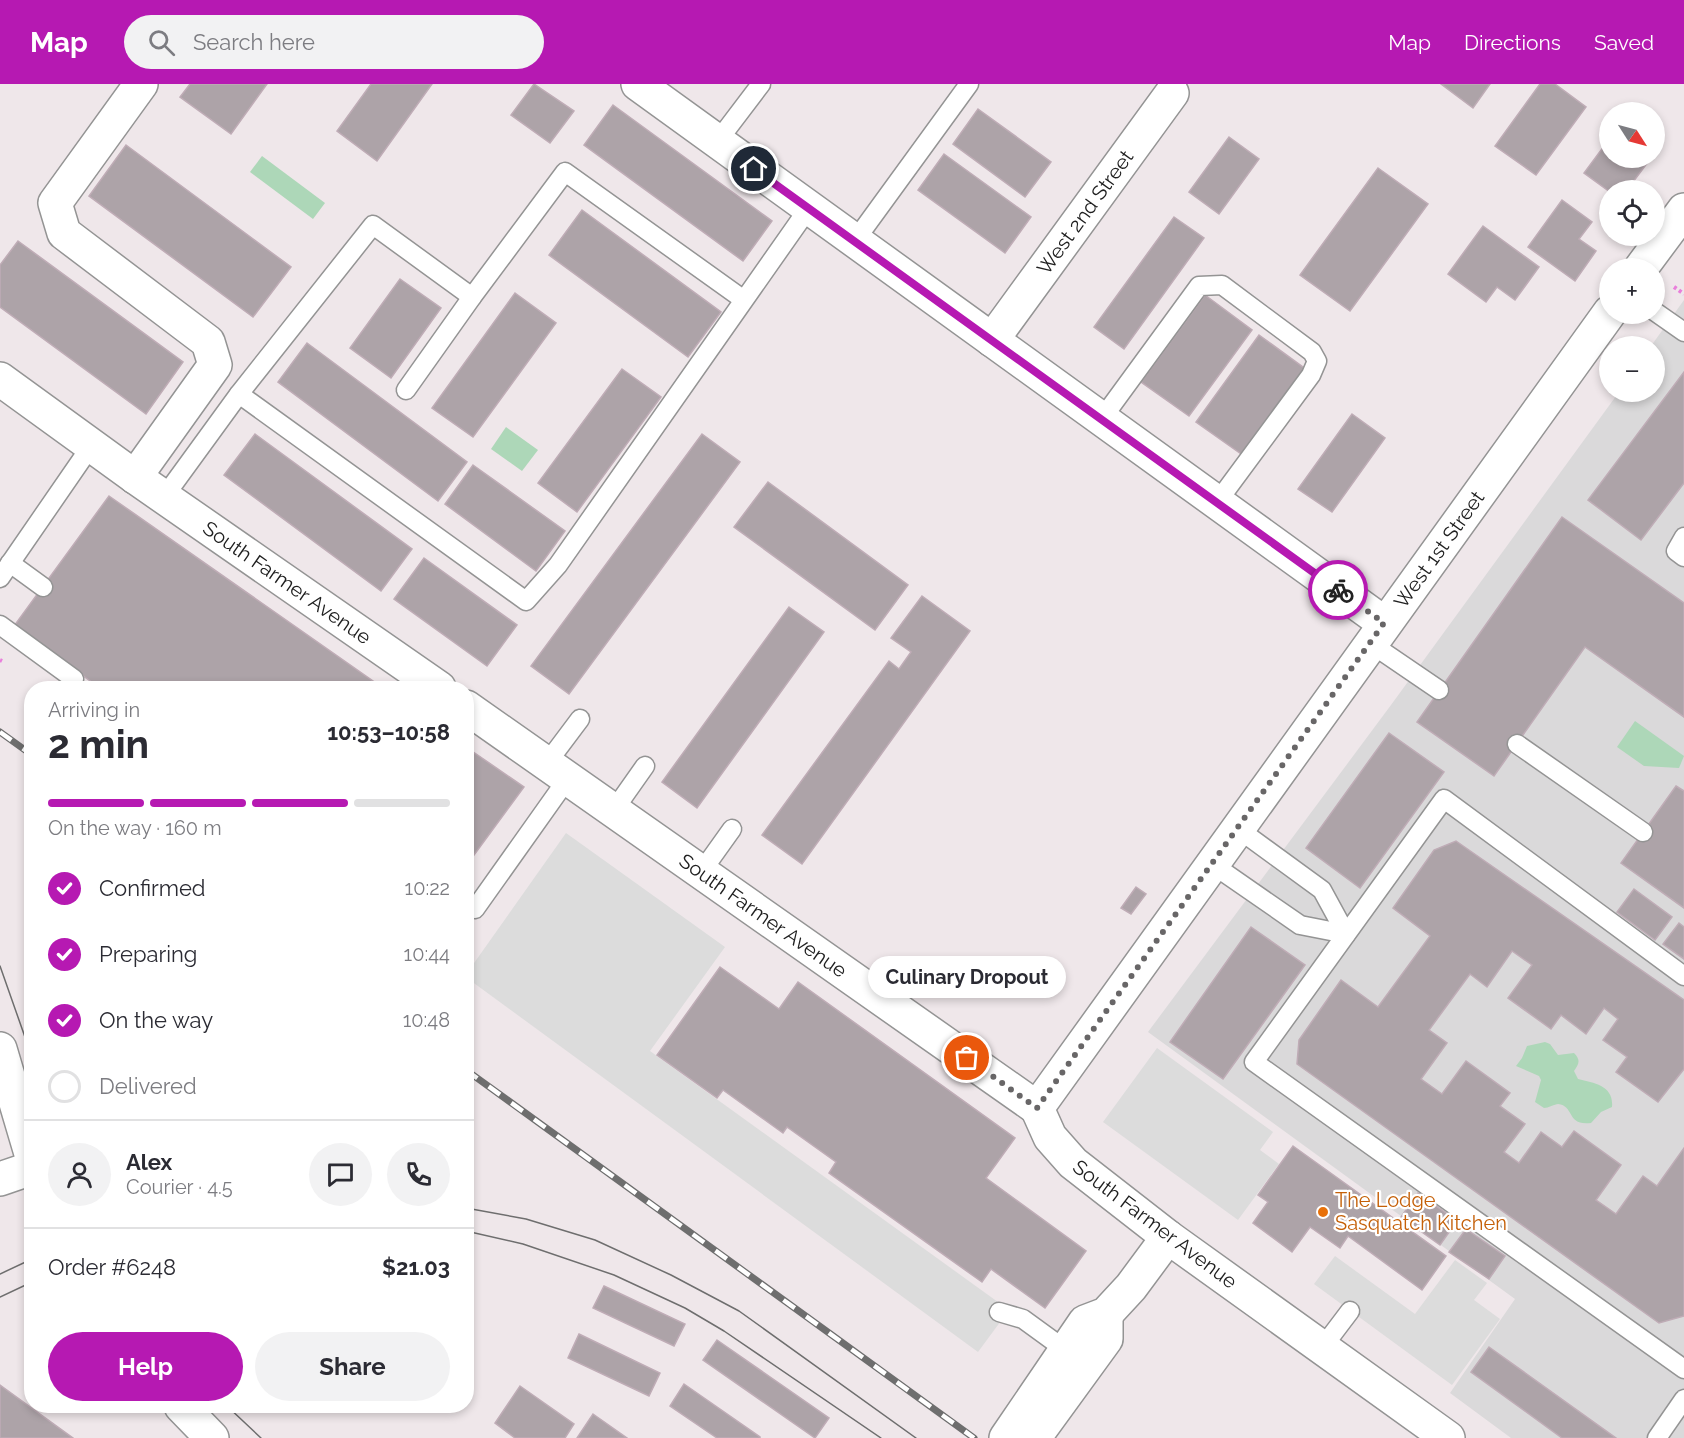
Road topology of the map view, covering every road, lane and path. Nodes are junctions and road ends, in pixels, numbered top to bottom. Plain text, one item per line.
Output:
1 (141, 84) edge
2 (761, 84) edge
3 (969, 84) edge
4 (648, 87) edge
5 (1173, 88) edge
6 (717, 142) junction
7 (808, 209) junction
8 (1684, 210) edge
9 (854, 242) junction
10 (1648, 258) edge
11 (1674, 287) dead end
12 (1684, 294) edge
13 (472, 297) junction
14 (744, 300) junction
15 (1665, 319) edge
16 (1601, 324) edge
17 (1684, 332) edge
18 (992, 340) junction
19 (0, 379) edge
20 (406, 390) dead end
21 (239, 394) junction
22 (1101, 420) junction
23 (91, 446) junction
24 (135, 477) junction
25 (164, 497) junction
26 (1218, 501) junction
27 (1684, 537) edge
28 (1684, 557) edge
29 (5, 571) edge
30 (43, 587) dead end
31 (0, 625) edge
32 (1377, 633) junction
33 (74, 679) dead end
34 (429, 681) edge
35 (1439, 690) dead end
36 (474, 713) edge
37 (580, 719) dead end
38 (1517, 744) dead end
39 (645, 766) dead end
40 (558, 771) junction
41 (614, 810) junction
42 (1237, 828) junction
43 (732, 829) dead end
44 (1643, 832) dead end
45 (1212, 864) junction
46 (702, 871) junction
47 (474, 908) edge
48 (1346, 934) junction
49 (1684, 976) edge
50 (0, 1048) edge
51 (1037, 1108) junction
52 (24, 1130) edge
53 (24, 1171) edge
54 (0, 1179) edge
55 (1168, 1237) junction
56 (1350, 1311) dead end
57 (999, 1312) dead end
58 (1106, 1314) junction
59 (1322, 1348) junction
60 (1067, 1351) junction
61 (1684, 1369) edge
62 (1684, 1399) edge
63 (188, 1413) edge
64 (212, 1438) edge
65 (1006, 1438) edge
66 (1034, 1438) edge
67 (1448, 1438) edge
68 (1657, 1438) edge

1 - 24 street
2 - 6 lane
3 - 9 lane
4 - 6 street
5 - 18 street, West 2nd Street
6 - 7 street
7 - 9 street
7 - 14 lane
8 - 10 street
9 - 18 street
11 - 12 path
13 - 14 lane
13 - 20 lane
13 - 21 lane
14 - 21 lane
15 - 17 lane
16 - 32 street, West 1st Street
18 - 22 street
19 - 23 street, South Farmer Avenue
21 - 25 lane
22 - 26 street
22 - 26 lane
23 - 24 street, South Farmer Avenue
23 - 29 lane
24 - 25 street, South Farmer Avenue
25 - 34 street, South Farmer Avenue
26 - 32 street
27 - 28 lane
29 - 30 lane
31 - 33 lane
32 - 35 lane
32 - 42 street, West 1st Street
36 - 40 street, South Farmer Avenue
37 - 40 lane
38 - 44 lane
39 - 41 lane
40 - 41 street, South Farmer Avenue
40 - 47 lane
41 - 46 street, South Farmer Avenue
42 - 45 street, West 1st Street
42 - 48 lane
43 - 46 lane
45 - 48 lane
45 - 51 street, West 1st Street
46 - 51 street, South Farmer Avenue
48 - 49 lane
48 - 61 lane
50 - 52 street
51 - 55 street, South Farmer Avenue
53 - 54 street
55 - 58 street
55 - 59 street, South Farmer Avenue
56 - 59 lane
57 - 60 lane
58 - 60 street
58 - 66 street
59 - 67 street, South Farmer Avenue
60 - 65 street
62 - 68 lane
63 - 64 street

